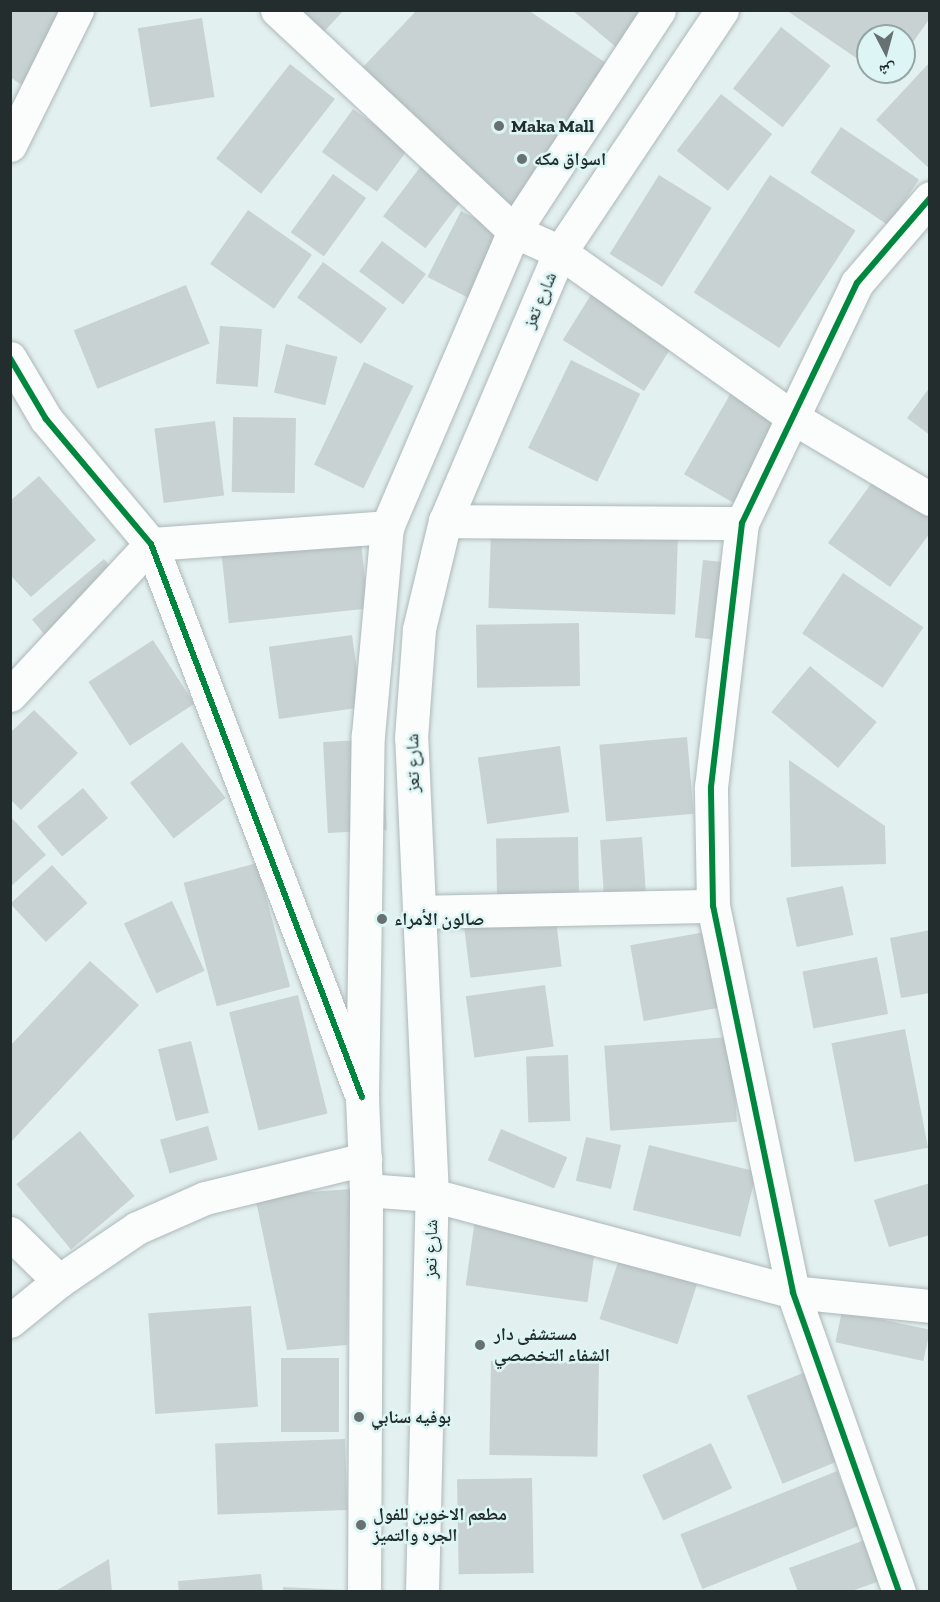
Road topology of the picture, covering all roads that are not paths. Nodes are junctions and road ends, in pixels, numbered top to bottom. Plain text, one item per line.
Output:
1 (77, 10) edge
2 (277, 10) edge
3 (659, 10) edge
4 (722, 10) edge
5 (10, 145) edge
6 (930, 198) edge
7 (514, 231) junction
8 (561, 252) junction
9 (10, 358) edge
10 (20, 402) edge
11 (792, 417) junction
12 (930, 499) edge
13 (445, 521) junction
14 (742, 523) junction
15 (387, 527) junction
16 (151, 544) junction
17 (10, 695) edge
18 (713, 906) junction
19 (418, 912) junction
20 (362, 1097) junction
21 (365, 1175) junction
22 (432, 1195) junction
23 (10, 1233) edge
24 (59, 1281) junction
25 (793, 1292) junction
26 (930, 1306) edge
27 (10, 1321) edge
28 (364, 1592) edge
29 (422, 1592) edge
30 (899, 1592) edge

1 - 5 street
2 - 7 street
3 - 7 street
4 - 8 street, شارع تعز
6 - 11 street
7 - 8 street
7 - 15 street
8 - 11 street
8 - 13 street, شارع تعز
9 - 10 street
10 - 16 street
11 - 12 street
11 - 14 street
13 - 14 street
13 - 19 street, شارع تعز
14 - 18 street
15 - 16 street
15 - 20 street
16 - 17 street
16 - 20 street
18 - 19 street
18 - 25 street
19 - 22 street, شارع تعز
20 - 21 street
21 - 22 street
21 - 24 street
21 - 28 street
22 - 25 street
22 - 29 street, شارع تعز
23 - 24 street
24 - 27 street
25 - 26 street
25 - 30 street

